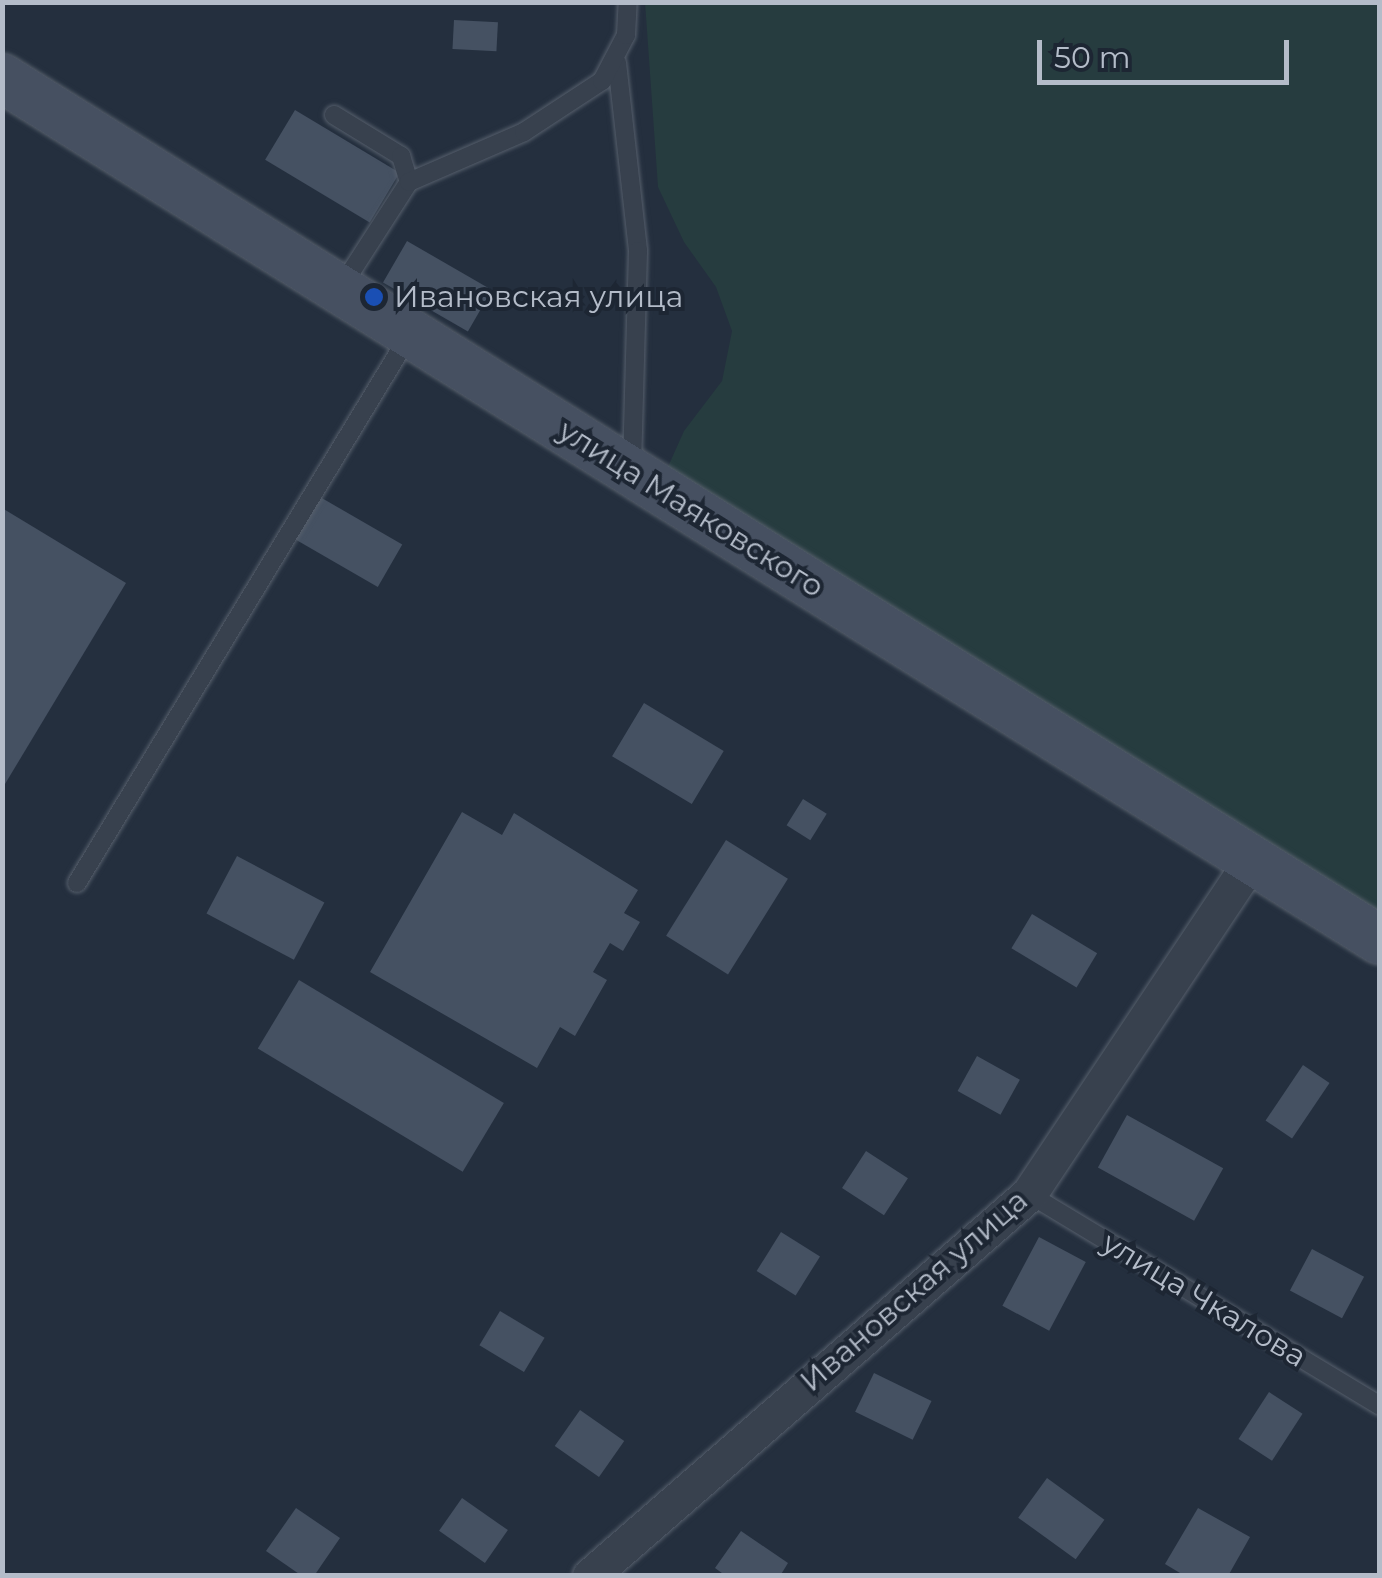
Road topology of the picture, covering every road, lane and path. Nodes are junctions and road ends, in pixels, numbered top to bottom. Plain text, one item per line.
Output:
1 (628, 2) edge
2 (616, 63) junction
3 (2, 78) edge
4 (334, 115) dead end
5 (409, 182) junction
6 (340, 290) junction
7 (410, 334) junction
8 (632, 472) junction
9 (1252, 860) junction
10 (77, 883) dead end
11 (1380, 940) edge
12 (1030, 1194) junction
13 (1380, 1406) edge
14 (590, 1576) edge

1 - 2 lane
2 - 5 lane
2 - 8 lane
3 - 6 street, улица Маяковского
4 - 5 lane
5 - 6 lane
6 - 7 street, улица Маяковского
7 - 8 street, улица Маяковского
7 - 10 lane
8 - 9 street, улица Маяковского
9 - 11 street, улица Маяковского
9 - 12 street, Ивановская улица
12 - 13 lane, улица Чкалова
12 - 14 street, Ивановская улица

